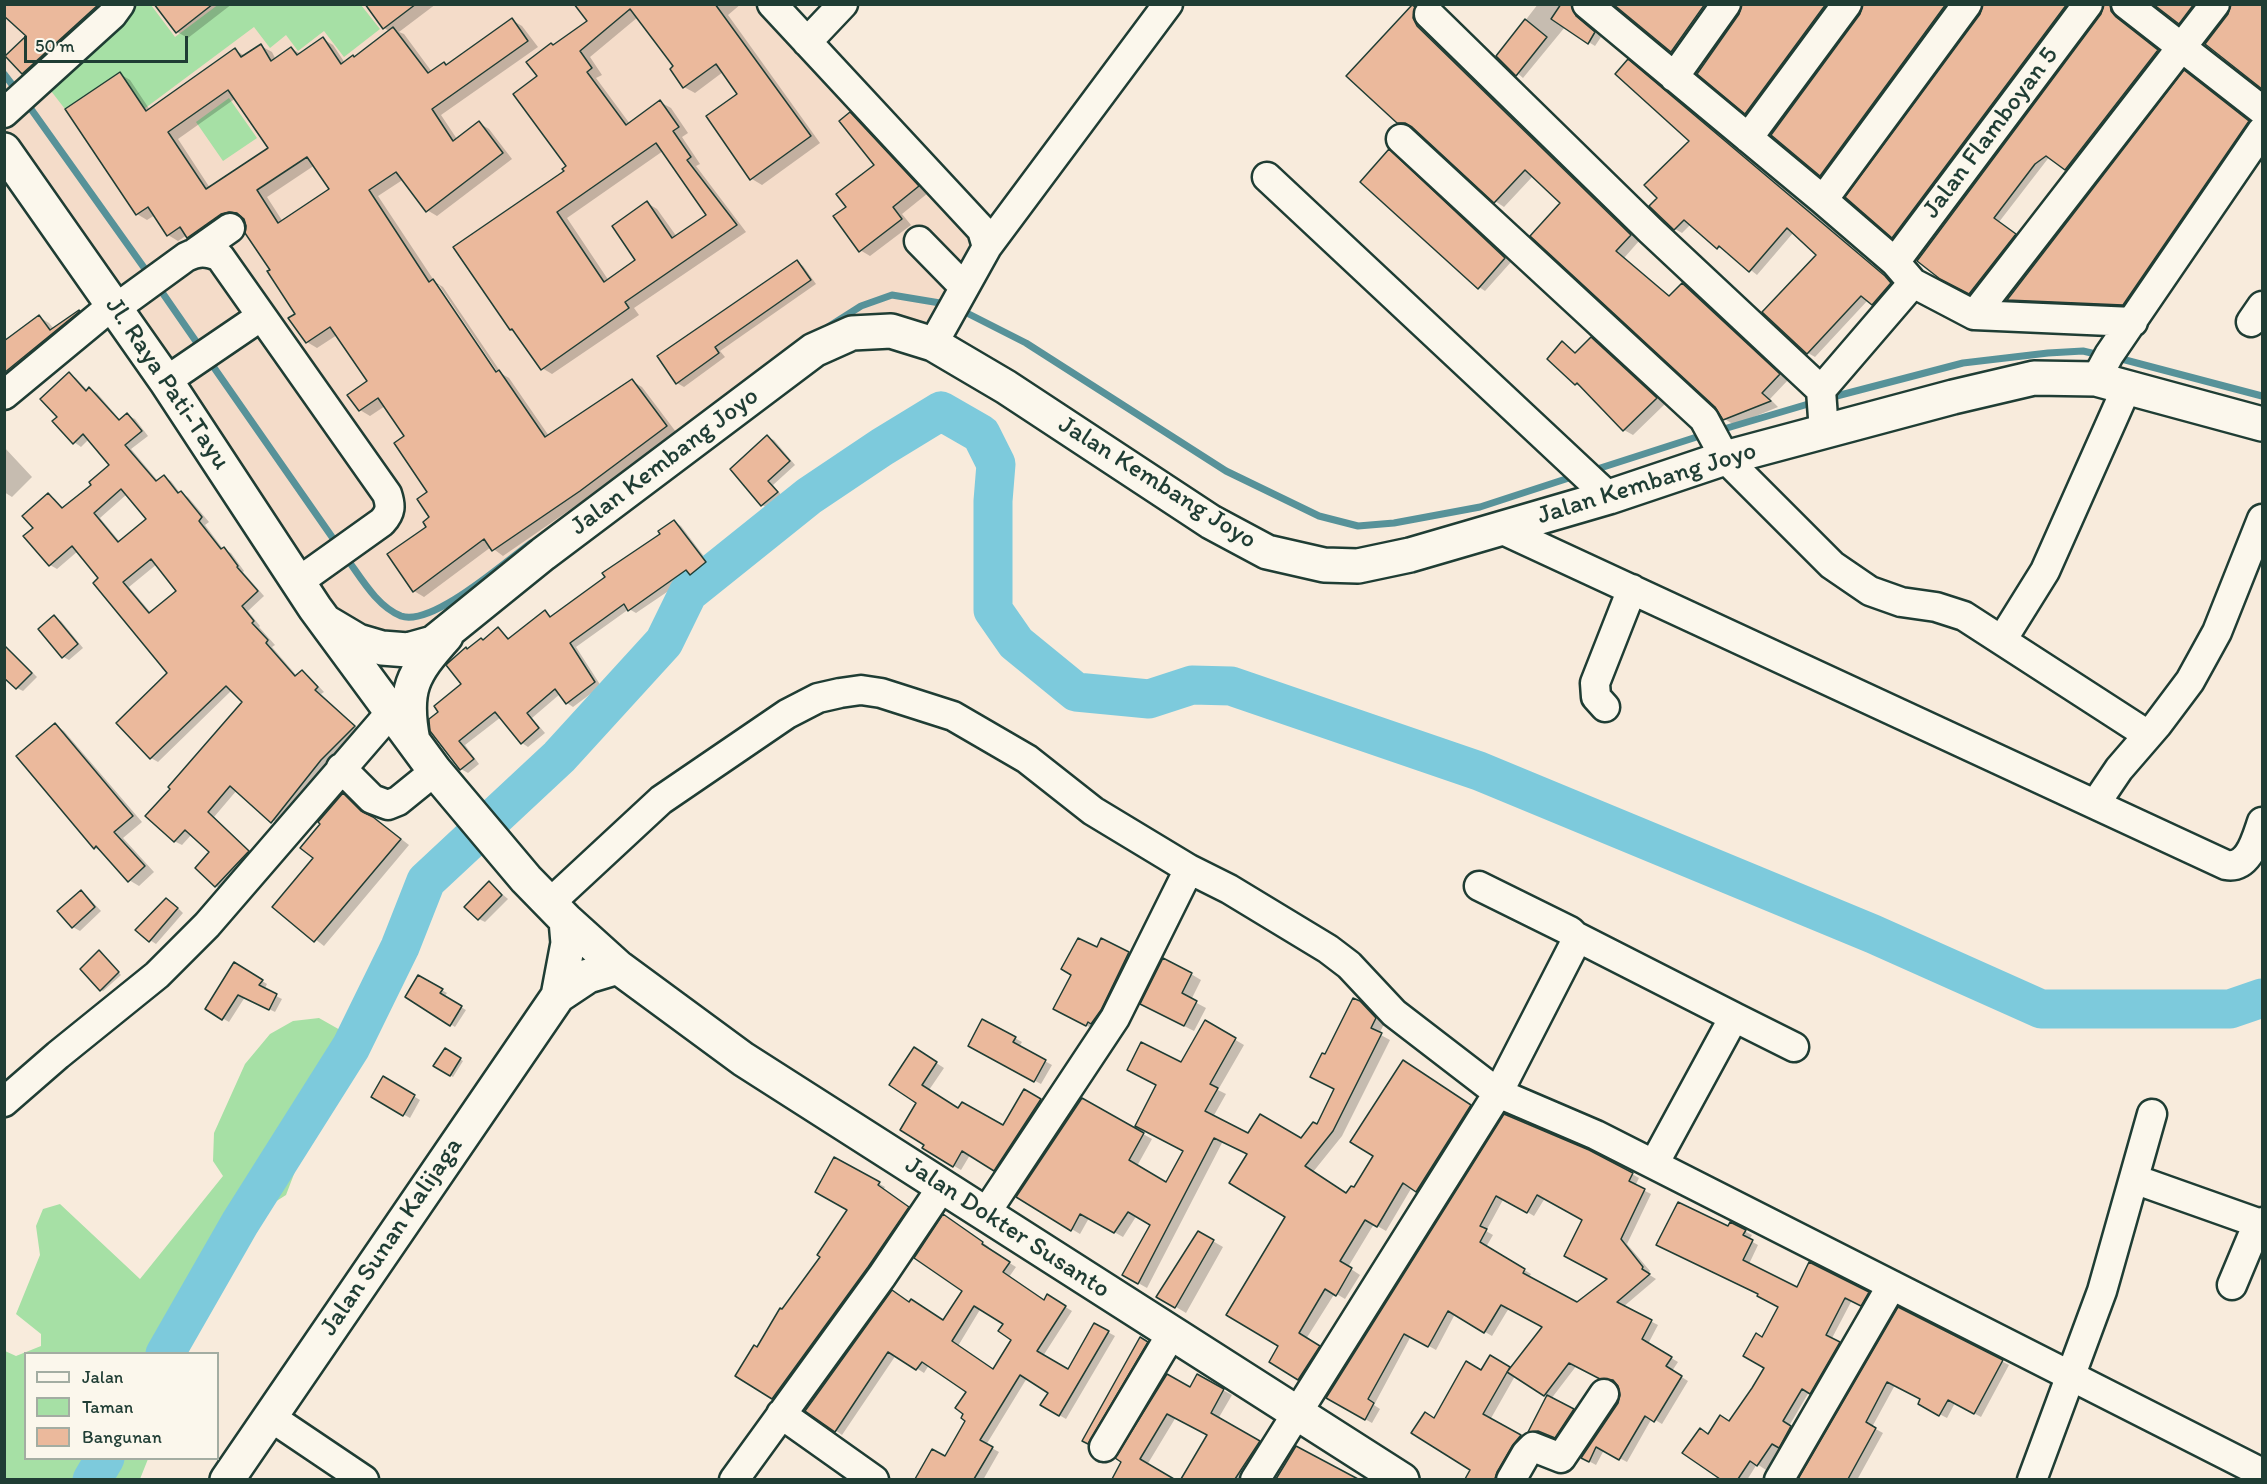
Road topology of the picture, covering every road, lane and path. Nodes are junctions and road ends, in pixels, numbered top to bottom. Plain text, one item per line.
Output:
1 (120, 4) edge
2 (772, 4) edge
3 (843, 4) edge
4 (1168, 4) edge
5 (1726, 4) edge
6 (1848, 4) edge
7 (1967, 4) edge
8 (2088, 4) edge
9 (2126, 4) edge
10 (2215, 4) edge
11 (1597, 9) edge
12 (1429, 14) dead end
13 (807, 42) junction
14 (2181, 48) junction
15 (1674, 77) junction
16 (2262, 110) edge
17 (4, 113) edge
18 (2262, 131) edge
19 (1748, 138) junction
20 (1401, 139) dead end
21 (4, 150) edge
22 (1268, 177) dead end
23 (1823, 200) junction
24 (230, 228) dead end
25 (919, 241) dead end
26 (987, 247) junction
27 (196, 252) junction
28 (1895, 262) junction
29 (1913, 283) junction
30 (964, 287) junction
31 (115, 306) junction
32 (1974, 315) junction
33 (260, 317) junction
34 (2133, 322) junction
35 (933, 344) junction
36 (166, 381) junction
37 (2111, 384) junction
38 (1821, 390) junction
39 (4, 395) edge
40 (2262, 424) edge
41 (1824, 432) junction
42 (1725, 458) junction
43 (1609, 497) junction
44 (2262, 519) edge
45 (1501, 530) junction
46 (298, 582) junction
47 (1632, 590) junction
48 (326, 622) junction
49 (441, 638) junction
50 (2002, 640) junction
51 (1605, 707) dead end
52 (391, 712) junction
53 (2148, 735) junction
54 (413, 742) junction
55 (341, 768) junction
56 (441, 778) junction
57 (2096, 803) junction
58 (2262, 822) edge
59 (1189, 870) junction
60 (1479, 886) dead end
61 (558, 911) junction
62 (1575, 936) junction
63 (618, 967) junction
64 (558, 996) junction
65 (1734, 1017) junction
66 (1794, 1047) dead end
67 (1498, 1093) junction
68 (4, 1102) edge
69 (2152, 1114) dead end
70 (1654, 1164) junction
71 (2134, 1179) junction
72 (942, 1187) junction
73 (985, 1214) junction
74 (2260, 1222) edge
75 (1892, 1285) junction
76 (2232, 1285) dead end
77 (1172, 1334) junction
78 (2071, 1374) junction
79 (1604, 1394) dead end
80 (1296, 1413) junction
81 (781, 1414) junction
82 (269, 1416) junction
83 (1104, 1447) dead end
84 (2262, 1473) edge
85 (227, 1479) edge
86 (364, 1479) edge
87 (734, 1479) edge
88 (874, 1479) edge
89 (1255, 1479) edge
90 (1402, 1479) edge
91 (1511, 1479) edge
92 (1779, 1479) edge
93 (2032, 1479) edge

1 - 17 street
2 - 13 street
3 - 13 street
4 - 26 street
5 - 15 street
6 - 19 street
7 - 23 street
8 - 28 street, Jalan Flamboyan 5
9 - 14 street
10 - 14 street
11 - 15 street
12 - 38 street
13 - 26 street
14 - 16 street
14 - 32 street
15 - 19 street
18 - 34 street
19 - 23 street
20 - 42 street
21 - 31 main road, Jl. Raya Pati-Tayu
22 - 43 street
23 - 28 street
24 - 27 street
25 - 30 street
26 - 30 street
27 - 31 street
27 - 33 street
28 - 29 street
29 - 32 street
29 - 38 street
30 - 35 street
31 - 36 main road, Jl. Raya Pati-Tayu
31 - 39 street
32 - 34 street
33 - 36 street
33 - 46 street
34 - 37 street
35 - 45 main road, Jalan Kembang Joyo
35 - 49 main road, Jalan Kembang Joyo
36 - 46 main road, Jl. Raya Pati-Tayu
37 - 40 main road, Jalan Kembang Joyo
37 - 41 main road, Jalan Kembang Joyo
37 - 50 street
38 - 41 street
41 - 42 main road, Jalan Kembang Joyo
42 - 43 main road, Jalan Kembang Joyo
42 - 50 street
43 - 45 main road, Jalan Kembang Joyo
44 - 53 street
45 - 47 street
46 - 48 main road, Jl. Raya Pati-Tayu
47 - 51 street
47 - 57 street
48 - 49 main road
48 - 52 main road, Jl. Raya Pati-Tayu
49 - 54 main road, Jalan Kembang Joyo
50 - 53 street
52 - 54 main road, Jl. Raya Pati-Tayu
52 - 55 street
53 - 57 street
54 - 56 main road, Jl. Raya Pati-Tayu
55 - 56 street
55 - 68 street
56 - 61 main road, Jalan Dokter Susanto
57 - 58 street
59 - 61 street
59 - 67 street
59 - 73 street
60 - 62 street
61 - 63 main road, Jalan Dokter Susanto
61 - 64 main road, Jalan Sunan Kalijaga
62 - 65 street
62 - 67 street
63 - 64 main road, Jalan Sunan Kalijaga
63 - 72 main road, Jalan Dokter Susanto
64 - 82 main road, Jalan Sunan Kalijaga
65 - 66 street
65 - 70 street
67 - 70 street
67 - 80 street
69 - 71 street
70 - 75 street
71 - 74 street
71 - 78 street
72 - 73 main road, Jalan Dokter Susanto
72 - 81 street
73 - 77 main road, Jalan Dokter Susanto
74 - 76 street
75 - 78 street
75 - 92 street
77 - 80 main road, Jalan Dokter Susanto
77 - 83 street
78 - 84 street
78 - 93 street
79 - 91 street
80 - 89 street
80 - 90 main road, Jalan Dokter Susanto
81 - 87 street
81 - 88 street
82 - 85 main road, Jalan Sunan Kalijaga
82 - 86 street

